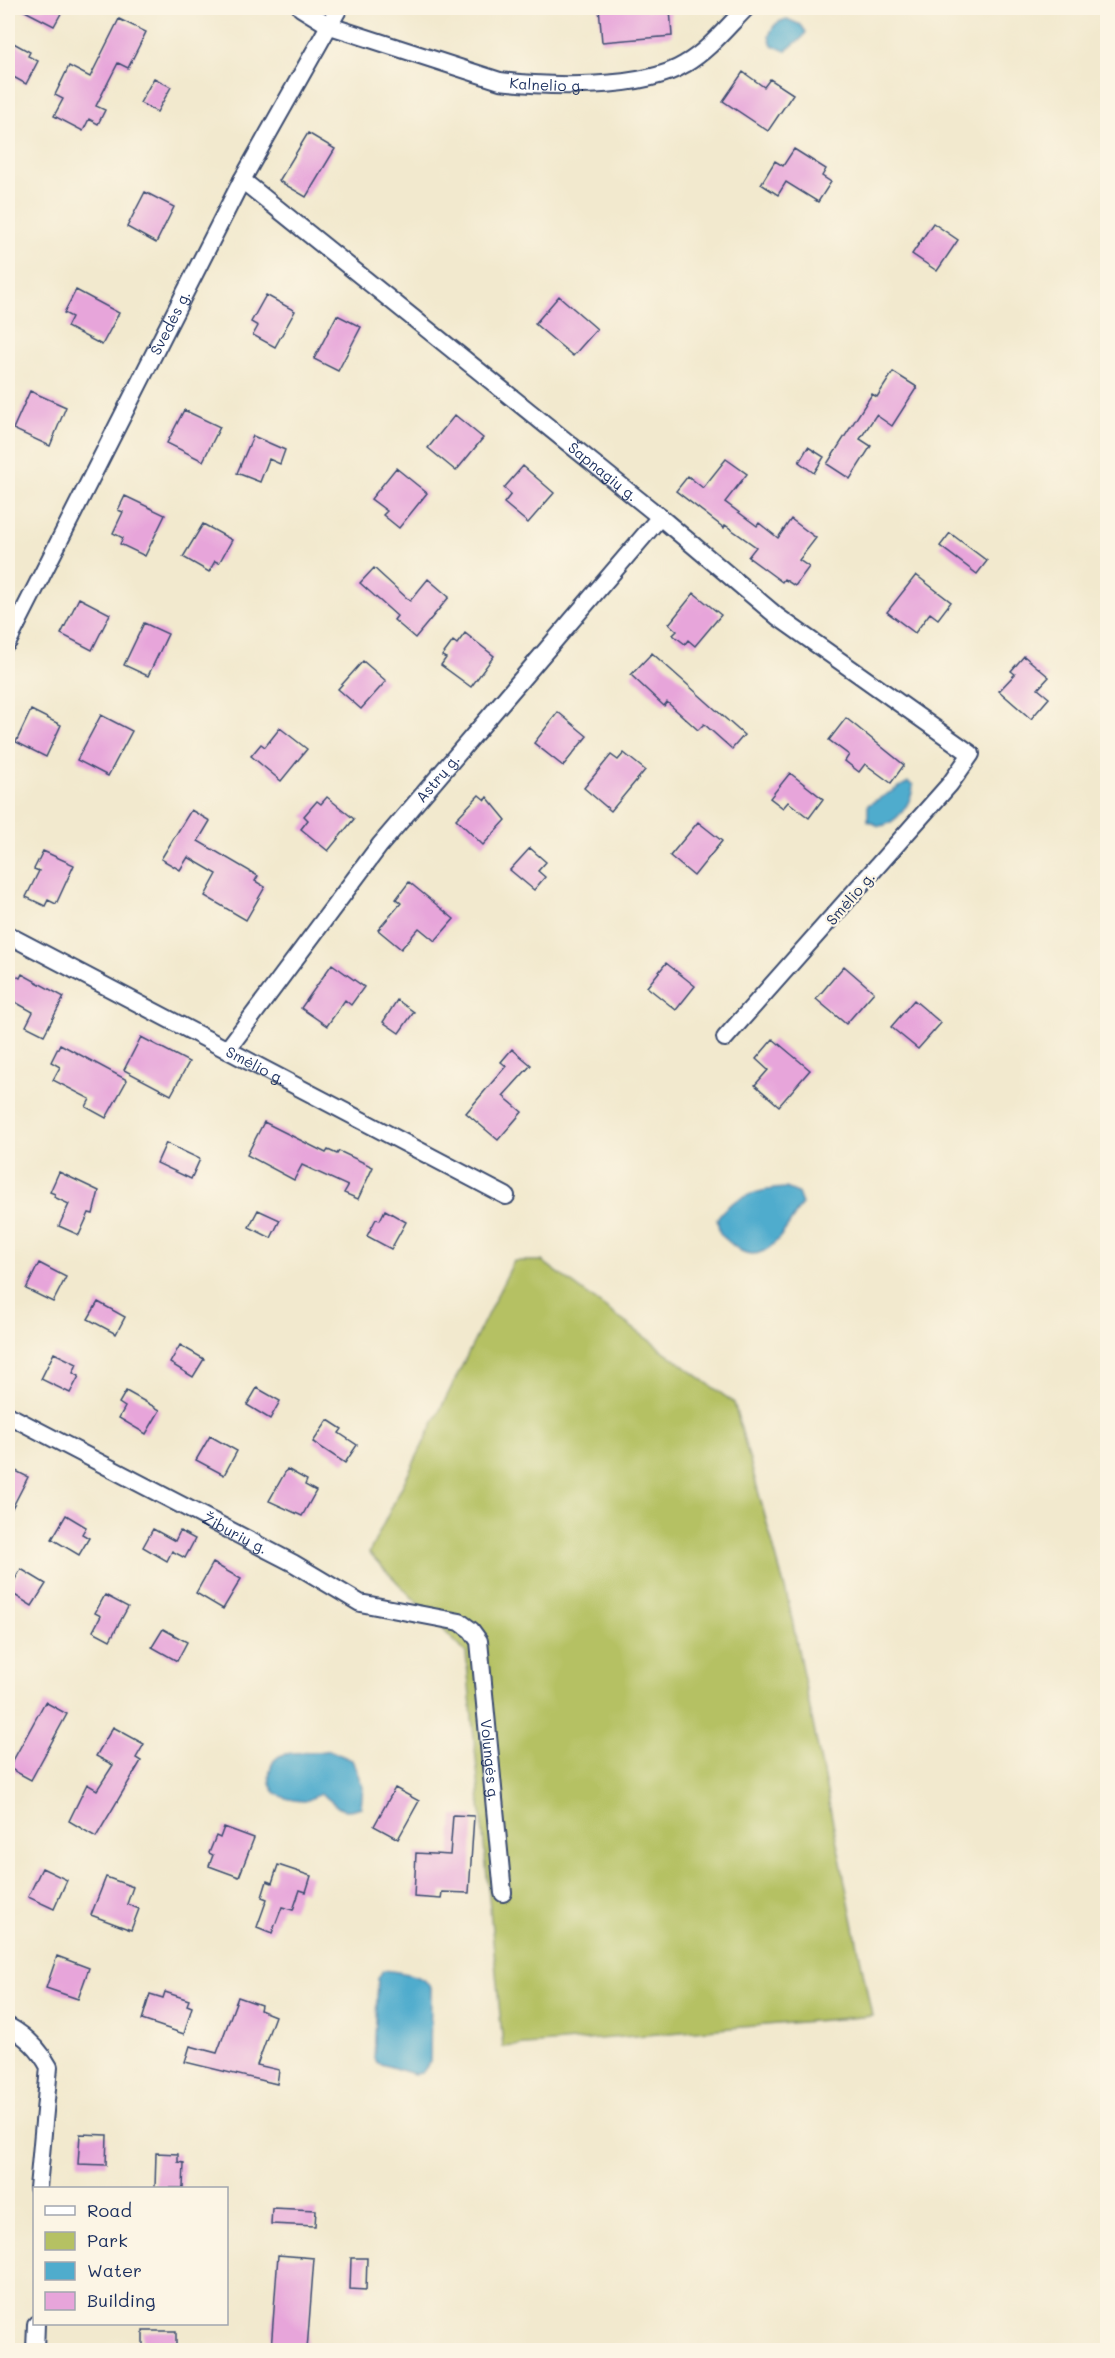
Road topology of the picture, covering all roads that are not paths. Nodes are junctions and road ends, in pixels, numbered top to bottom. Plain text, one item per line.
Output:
1 (301, 8) edge
2 (339, 8) edge
3 (746, 8) edge
4 (330, 26) junction
5 (242, 180) junction
6 (660, 517) junction
7 (8, 642) edge
8 (971, 754) joint
9 (8, 935) edge
10 (726, 1038) dead end
11 (227, 1050) junction
12 (506, 1196) dead end
13 (8, 1415) edge
14 (471, 1630) joint
15 (502, 1893) dead end
16 (8, 2026) edge
17 (38, 2187) edge
18 (36, 2325) edge
19 (35, 2350) edge

1 - 4 street, Kalnelio g.
2 - 4 street, Švedės g.
3 - 4 street, Kalnelio g.
4 - 5 street, Švedės g.
5 - 6 street, Šapnagių g.
5 - 7 street, Švedės g.
6 - 8 street, Šapnagių g.
6 - 11 street, Astrų g.
8 - 10 street, Smėlio g.
9 - 11 street, Smėlio g.
11 - 12 street, Smėlio g.
13 - 14 street, Žiburių g.
14 - 15 street, Volungės g.
16 - 17 street
18 - 19 street

